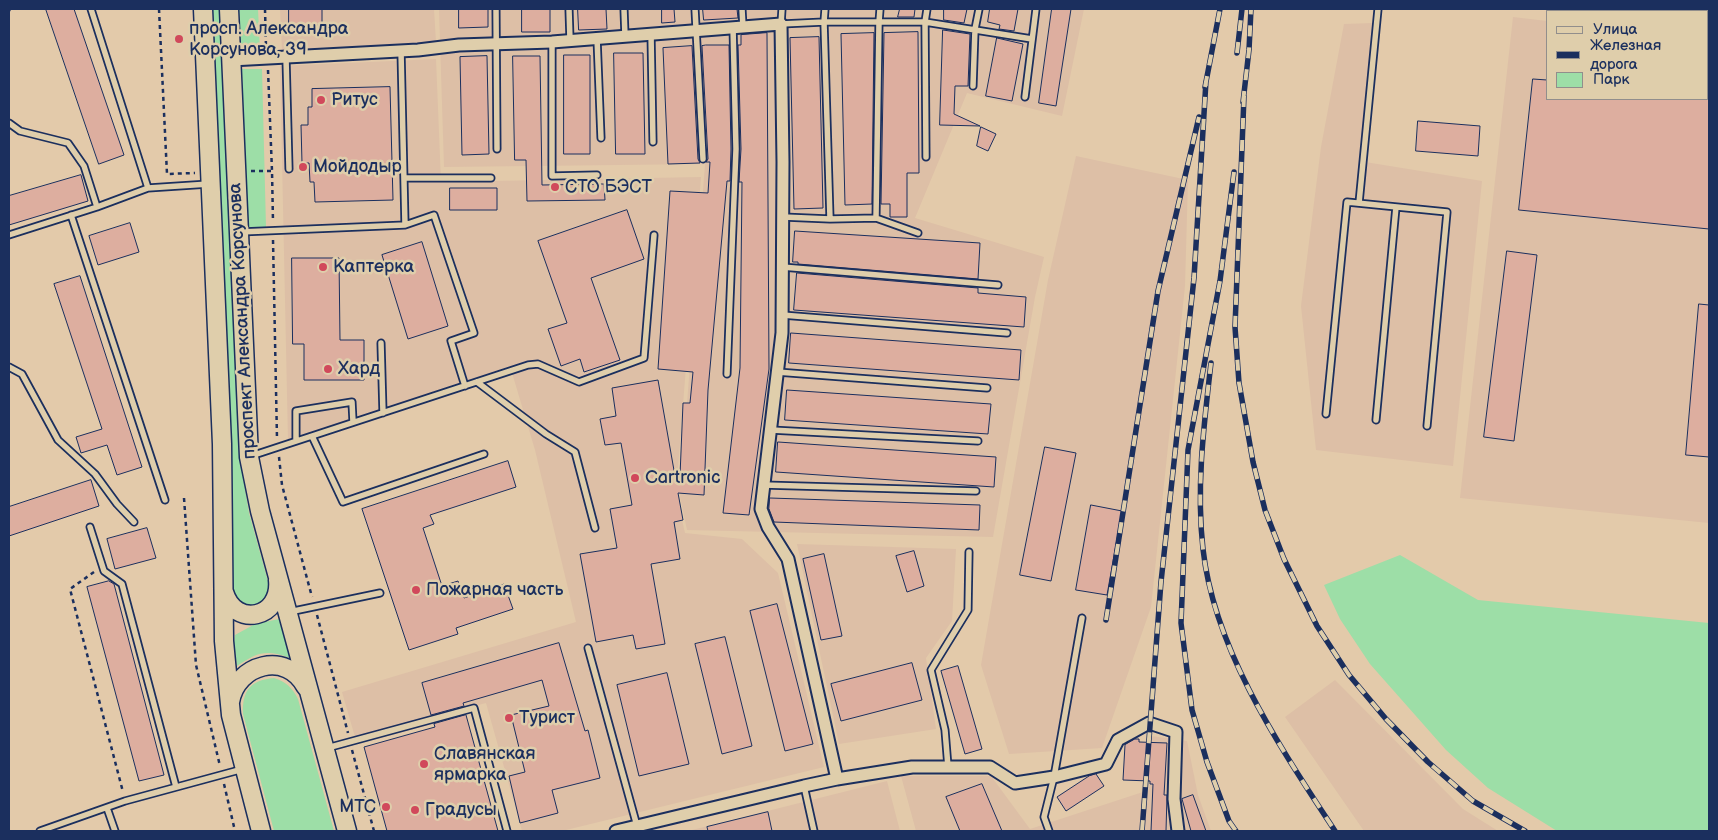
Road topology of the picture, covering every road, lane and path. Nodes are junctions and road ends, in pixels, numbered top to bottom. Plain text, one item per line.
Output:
1 (92, 9) edge
2 (159, 9) edge
3 (202, 9) edge
4 (229, 9) edge
5 (265, 9) edge
6 (496, 9) edge
7 (569, 9) edge
8 (624, 9) edge
9 (695, 9) edge
10 (742, 9) edge
11 (782, 9) edge
12 (825, 9) edge
13 (880, 9) edge
14 (927, 9) edge
15 (979, 9) edge
16 (1036, 9) edge
17 (1378, 9) edge
18 (824, 22) junction
19 (878, 22) junction
20 (925, 22) junction
21 (781, 24) junction
22 (738, 27) junction
23 (976, 29) junction
24 (697, 31) junction
25 (651, 34) junction
26 (626, 36) junction
27 (597, 38) junction
28 (1032, 39) junction
29 (570, 40) junction
30 (552, 42) junction
31 (496, 43) junction
32 (401, 51) junction
33 (286, 58) junction
34 (267, 59) junction
35 (231, 60) junction
36 (972, 86) dead end
37 (1024, 97) dead end
38 (9, 123) edge
39 (601, 138) dead end
40 (653, 142) dead end
41 (497, 149) dead end
42 (926, 157) dead end
43 (703, 159) dead end
44 (289, 169) dead end
45 (236, 171) junction
46 (272, 171) junction
47 (597, 175) dead end
48 (210, 178) junction
49 (404, 178) junction
50 (491, 178) dead end
51 (148, 188) junction
52 (1359, 203) junction
53 (97, 207) junction
54 (1396, 207) junction
55 (71, 216) junction
56 (783, 217) junction
57 (876, 218) junction
58 (830, 219) junction
59 (404, 225) junction
60 (273, 230) junction
61 (238, 232) junction
62 (918, 232) dead end
63 (9, 235) edge
64 (654, 235) dead end
65 (782, 267) junction
66 (998, 285) dead end
67 (782, 315) junction
68 (1007, 333) dead end
69 (381, 343) dead end
70 (9, 367) edge
71 (777, 372) junction
72 (727, 374) dead end
73 (477, 382) junction
74 (466, 386) junction
75 (987, 388) dead end
76 (383, 413) junction
77 (1326, 414) dead end
78 (1376, 420) dead end
79 (354, 422) junction
80 (1427, 426) dead end
81 (770, 430) junction
82 (312, 436) junction
83 (296, 441) junction
84 (978, 441) dead end
85 (278, 447) junction
86 (484, 454) dead end
87 (249, 457) junction
88 (763, 485) junction
89 (976, 491) dead end
90 (184, 498) dead end
91 (165, 500) dead end
92 (134, 522) dead end
93 (90, 527) dead end
94 (595, 528) dead end
95 (969, 552) dead end
96 (102, 565) junction
97 (276, 570) junction
98 (223, 591) junction
99 (380, 593) dead end
100 (314, 606) junction
101 (288, 612) junction
102 (1082, 618) dead end
103 (588, 648) dead end
104 (309, 694) junction
105 (229, 708) junction
106 (350, 742) junction
107 (324, 749) junction
108 (948, 767) junction
109 (245, 768) junction
110 (222, 774) junction
111 (1054, 777) junction
112 (837, 779) junction
113 (804, 786) junction
114 (176, 787) junction
115 (125, 801) junction
116 (107, 808) junction
117 (637, 826) junction
118 (40, 831) edge
119 (115, 831) edge
120 (235, 831) edge
121 (262, 831) edge
122 (347, 831) edge
123 (374, 831) edge
124 (508, 831) edge
125 (616, 831) edge
126 (814, 831) edge
127 (1049, 831) edge
128 (1178, 831) edge

1 - 51 lane
2 - 48 path
3 - 48 main road, проспект Александра Корсунова
4 - 35 main road, проспект Александра Корсунова
5 - 34 path
6 - 31 lane
7 - 29 lane
8 - 26 lane
9 - 24 lane
10 - 22 lane
11 - 21 lane
12 - 18 lane
13 - 19 lane
14 - 20 lane
15 - 23 lane
16 - 28 lane
17 - 52 lane
18 - 19 lane
18 - 21 lane
18 - 58 lane
19 - 20 lane
19 - 57 lane
20 - 23 lane
20 - 42 lane
21 - 22 street
21 - 56 street
22 - 24 street
22 - 72 lane
23 - 28 lane
23 - 36 lane
24 - 25 street
24 - 43 lane
25 - 26 street
25 - 40 lane
26 - 27 street
27 - 29 street
27 - 39 lane
28 - 37 lane
29 - 30 street
30 - 31 street
30 - 47 lane
31 - 32 street
31 - 41 lane
32 - 33 street
32 - 49 lane
33 - 34 street
33 - 44 lane
34 - 35 street
34 - 46 path
35 - 45 main road, проспект Александра Корсунова
38 - 53 lane
45 - 46 path
45 - 61 main road, проспект Александра Корсунова
46 - 60 path
48 - 51 lane
48 - 98 main road, проспект Александра Корсунова
49 - 50 lane
49 - 59 lane
51 - 53 lane
52 - 54 lane
52 - 77 lane
53 - 55 lane
54 - 78 lane
54 - 80 lane
55 - 63 lane
55 - 91 lane
56 - 58 lane
56 - 65 street
57 - 58 lane
57 - 62 lane
59 - 60 lane
59 - 74 lane
60 - 61 lane
60 - 85 path
61 - 87 main road, проспект Александра Корсунова
64 - 73 lane
65 - 66 lane
65 - 67 street
67 - 68 lane
67 - 71 street
69 - 76 lane
70 - 92 lane
71 - 75 lane
71 - 81 street
73 - 74 lane
73 - 94 lane
74 - 76 lane
76 - 79 lane
79 - 82 lane
79 - 83 lane
81 - 84 lane
81 - 88 street
82 - 83 lane
82 - 86 lane
83 - 85 lane
85 - 87 lane
85 - 100 path
87 - 97 main road, проспект Александра Корсунова
88 - 89 lane
88 - 112 street
90 - 110 path
93 - 96 lane
95 - 108 lane
96 - 114 lane
96 - 115 path
97 - 98 main road
97 - 101 main road, проспект Александра Корсунова
98 - 105 main road, проспект Александра Корсунова
99 - 100 lane
100 - 101 lane
100 - 106 path
101 - 104 main road, проспект Александра Корсунова
102 - 111 lane
103 - 117 lane
104 - 105 main road
104 - 107 main road, проспект Александра Корсунова
105 - 109 main road, проспект Александра Корсунова
106 - 107 lane
106 - 123 path
106 - 124 lane
107 - 122 main road, проспект Александра Корсунова
108 - 111 street
108 - 112 street
109 - 110 lane
109 - 121 main road, проспект Александра Корсунова
110 - 114 lane
110 - 120 path
111 - 127 lane
111 - 128 street
112 - 113 street
113 - 117 street
113 - 126 lane
114 - 115 lane
115 - 116 lane
116 - 118 lane
116 - 119 lane
117 - 125 street

